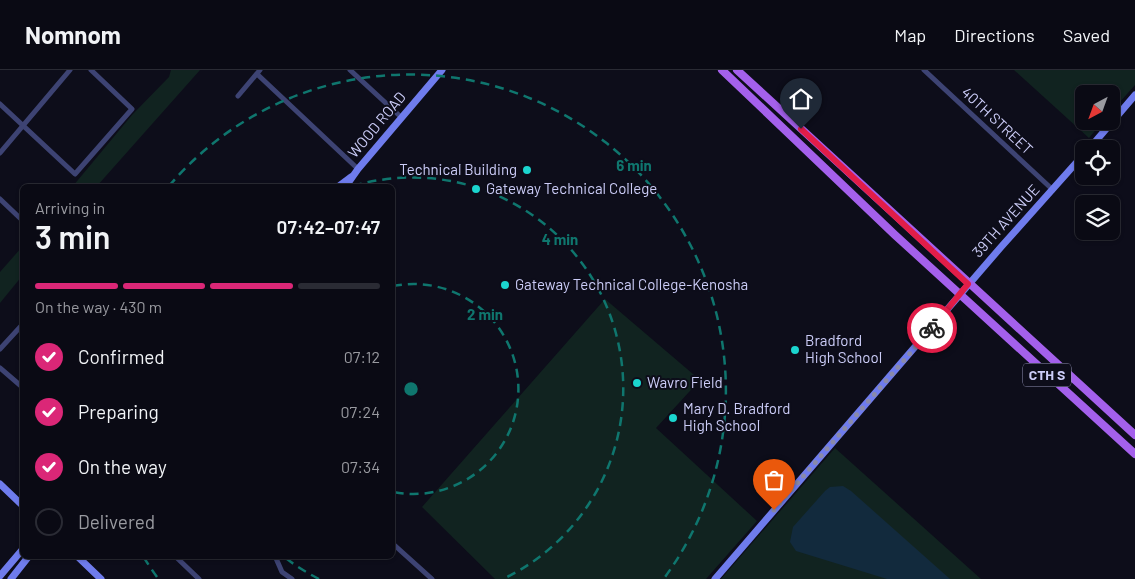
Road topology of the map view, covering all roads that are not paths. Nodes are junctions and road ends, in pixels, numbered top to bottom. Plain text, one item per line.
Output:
1 (70, 70) edge
2 (91, 70) edge
3 (350, 70) edge
4 (442, 70) edge
5 (722, 70) edge
6 (736, 70) edge
7 (924, 70) edge
8 (259, 72) edge
9 (1135, 95) edge
10 (238, 96) dead end
11 (0, 104) edge
12 (402, 118) junction
13 (23, 125) junction
14 (1097, 140) edge
15 (0, 153) edge
16 (1075, 164) edge
17 (355, 172) junction
18 (341, 184) edge
19 (347, 184) edge
20 (1053, 190) junction
21 (0, 199) edge
22 (20, 218) edge
23 (895, 235) junction
24 (931, 250) junction
25 (968, 284) junction
26 (960, 295) junction
27 (20, 326) edge
28 (0, 349) edge
29 (0, 368) edge
30 (20, 385) edge
31 (1135, 435) edge
32 (1135, 454) edge
33 (0, 484) edge
34 (20, 503) edge
35 (395, 546) edge
36 (20, 552) edge
37 (27, 559) edge
38 (80, 559) edge
39 (178, 559) edge
40 (276, 559) edge
41 (0, 576) edge
42 (11, 579) edge
43 (101, 579) edge
44 (199, 579) edge
45 (292, 579) edge
46 (432, 579) edge
47 (715, 579) edge

1 - 13 street
2 - 13 street
3 - 12 street
4 - 12 street, WOOD ROAD
5 - 23 main road
6 - 24 main road
7 - 20 street, 40TH STREET
8 - 10 street
8 - 17 street
9 - 14 street
11 - 13 street
12 - 17 street, WOOD ROAD
13 - 15 street
16 - 20 street, 39TH AVENUE
17 - 18 street, WOOD ROAD
17 - 19 street, WOOD ROAD
20 - 25 street, 39TH AVENUE
21 - 22 street
23 - 24 main road
23 - 26 main road
24 - 25 main road
25 - 26 street, 39TH AVENUE
25 - 31 main road, CTH S
26 - 32 main road, CTH S
26 - 47 street, 39TH AVENUE
27 - 28 street
29 - 30 street
33 - 34 street
35 - 46 street
36 - 41 street
37 - 42 street
38 - 43 street
39 - 44 street
40 - 45 street

